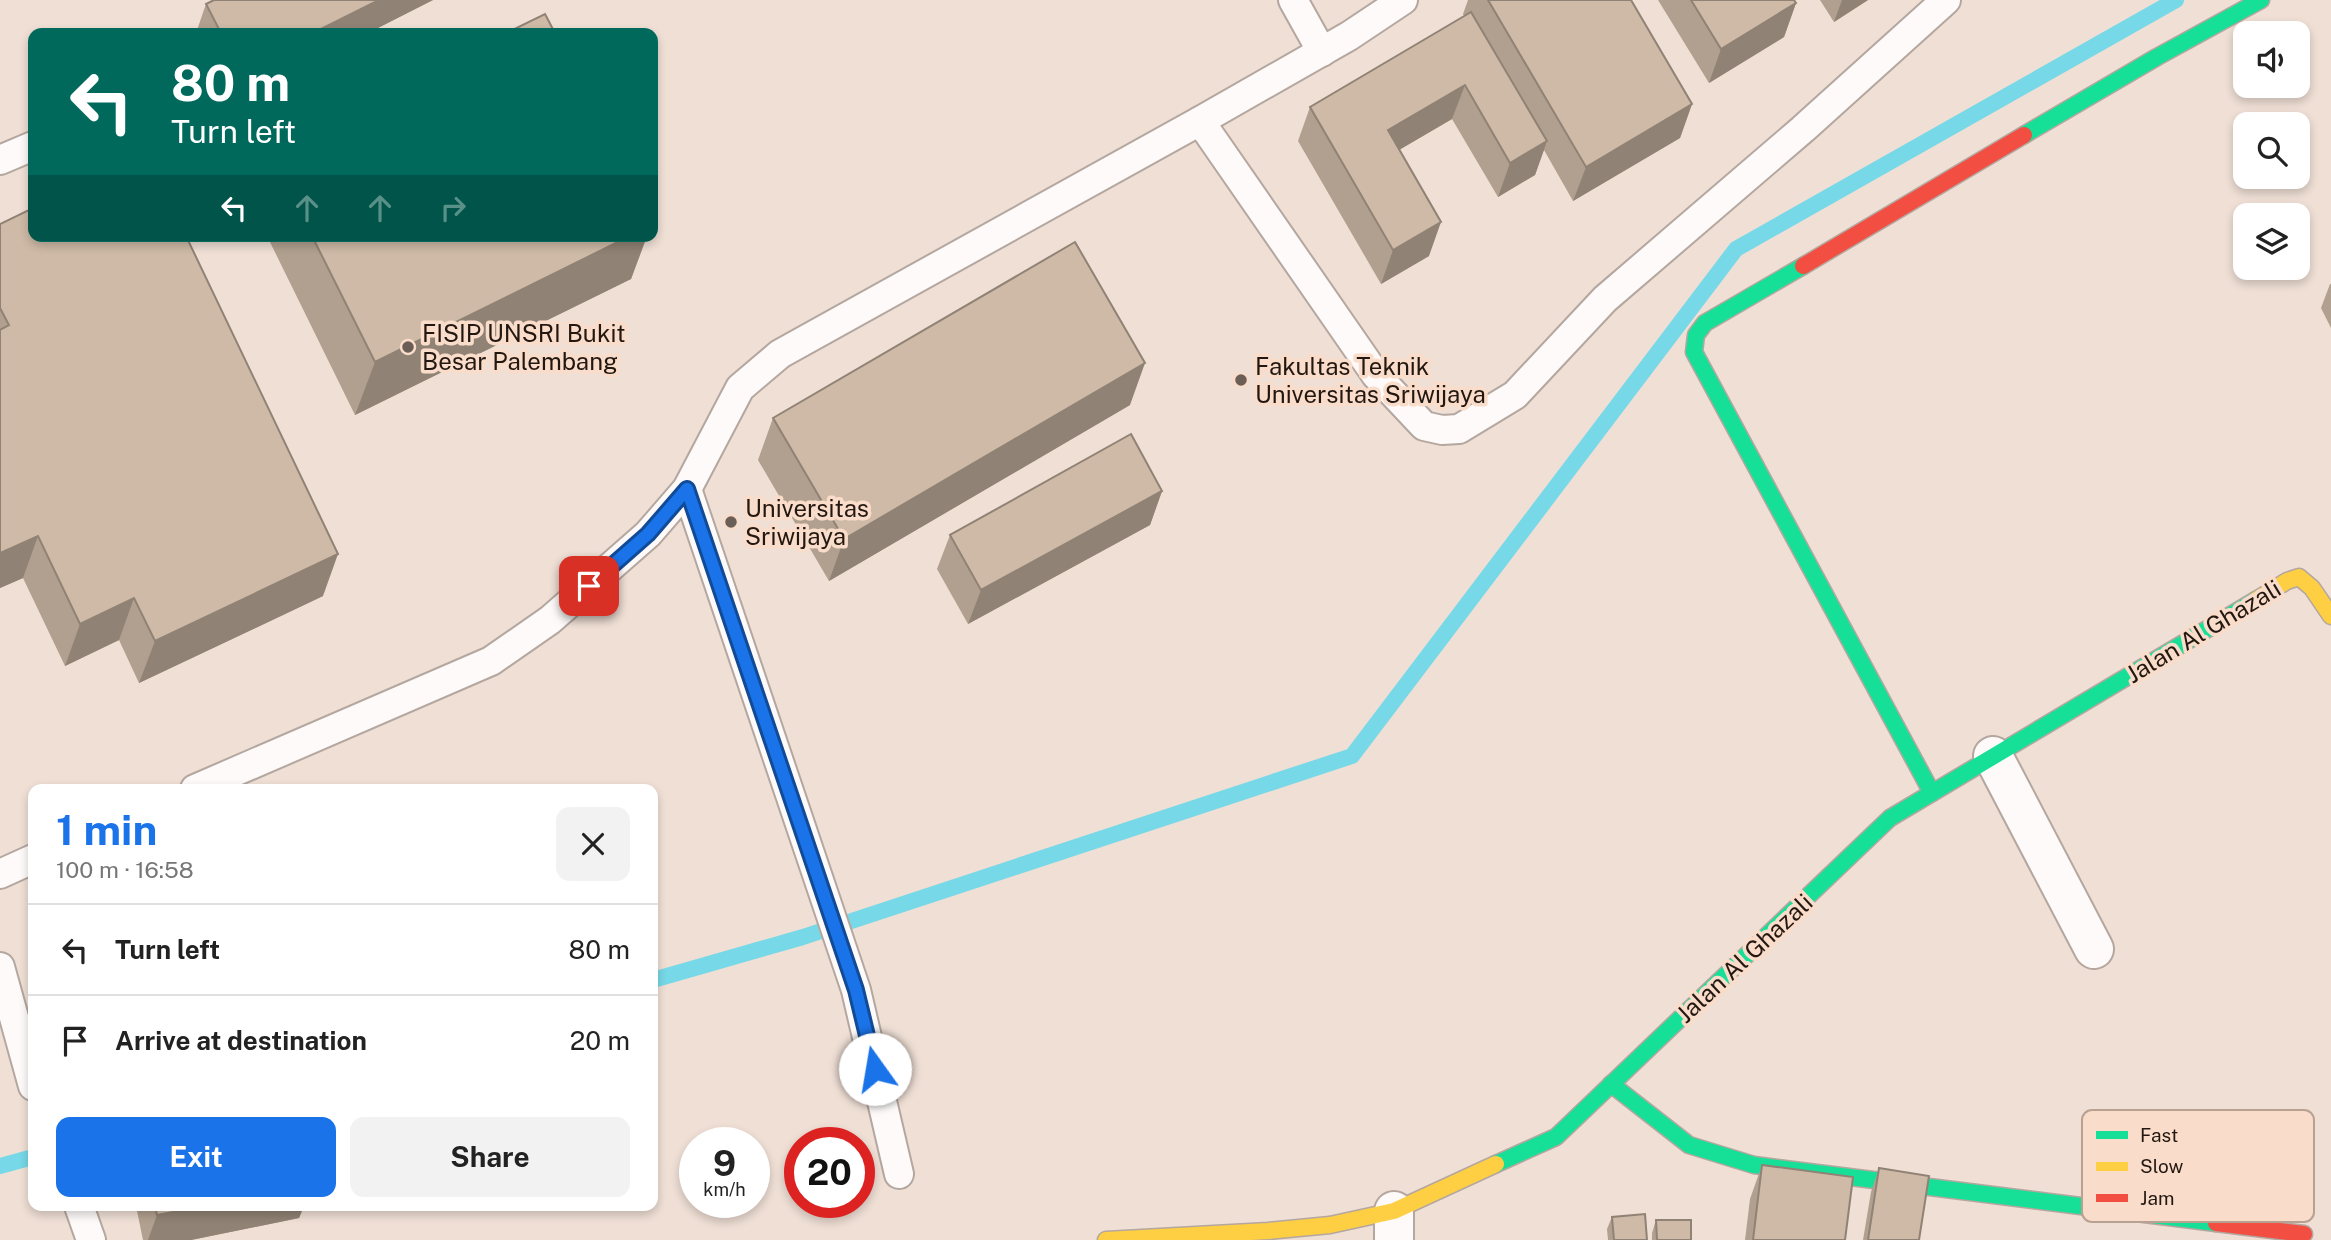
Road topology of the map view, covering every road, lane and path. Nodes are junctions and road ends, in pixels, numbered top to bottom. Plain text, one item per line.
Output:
1 (1293, 0) edge
2 (1403, 0) edge
3 (1946, 0) edge
4 (2261, 0) edge
5 (1322, 52) junction
6 (1200, 121) junction
7 (28, 148) edge
8 (0, 160) edge
9 (687, 489) junction
10 (2331, 616) edge
11 (1993, 756) junction
12 (207, 784) edge
13 (1932, 793) junction
14 (28, 861) edge
15 (0, 874) edge
16 (2094, 949) dead end
17 (0, 967) edge
18 (28, 1070) edge
19 (1611, 1084) junction
20 (899, 1174) dead end
21 (81, 1211) edge
22 (2082, 1217) edge
23 (2115, 1222) edge
24 (1394, 1226) edge
25 (2147, 1227) edge
26 (2304, 1234) dead end
27 (91, 1240) edge
28 (1106, 1240) edge

1 - 5 lane
2 - 5 lane
3 - 6 lane
4 - 13 street
5 - 6 lane
6 - 9 lane
7 - 8 lane
9 - 12 lane
9 - 20 lane
10 - 11 street, Jalan Al Ghazali
11 - 13 street, Jalan Al Ghazali
11 - 16 street
13 - 19 street, Jalan Al Ghazali
14 - 15 lane
17 - 18 lane
19 - 22 street
19 - 24 street, Jalan Al Ghazali
21 - 27 lane
23 - 25 street
24 - 28 street, Jalan Al Ghazali
25 - 26 street

